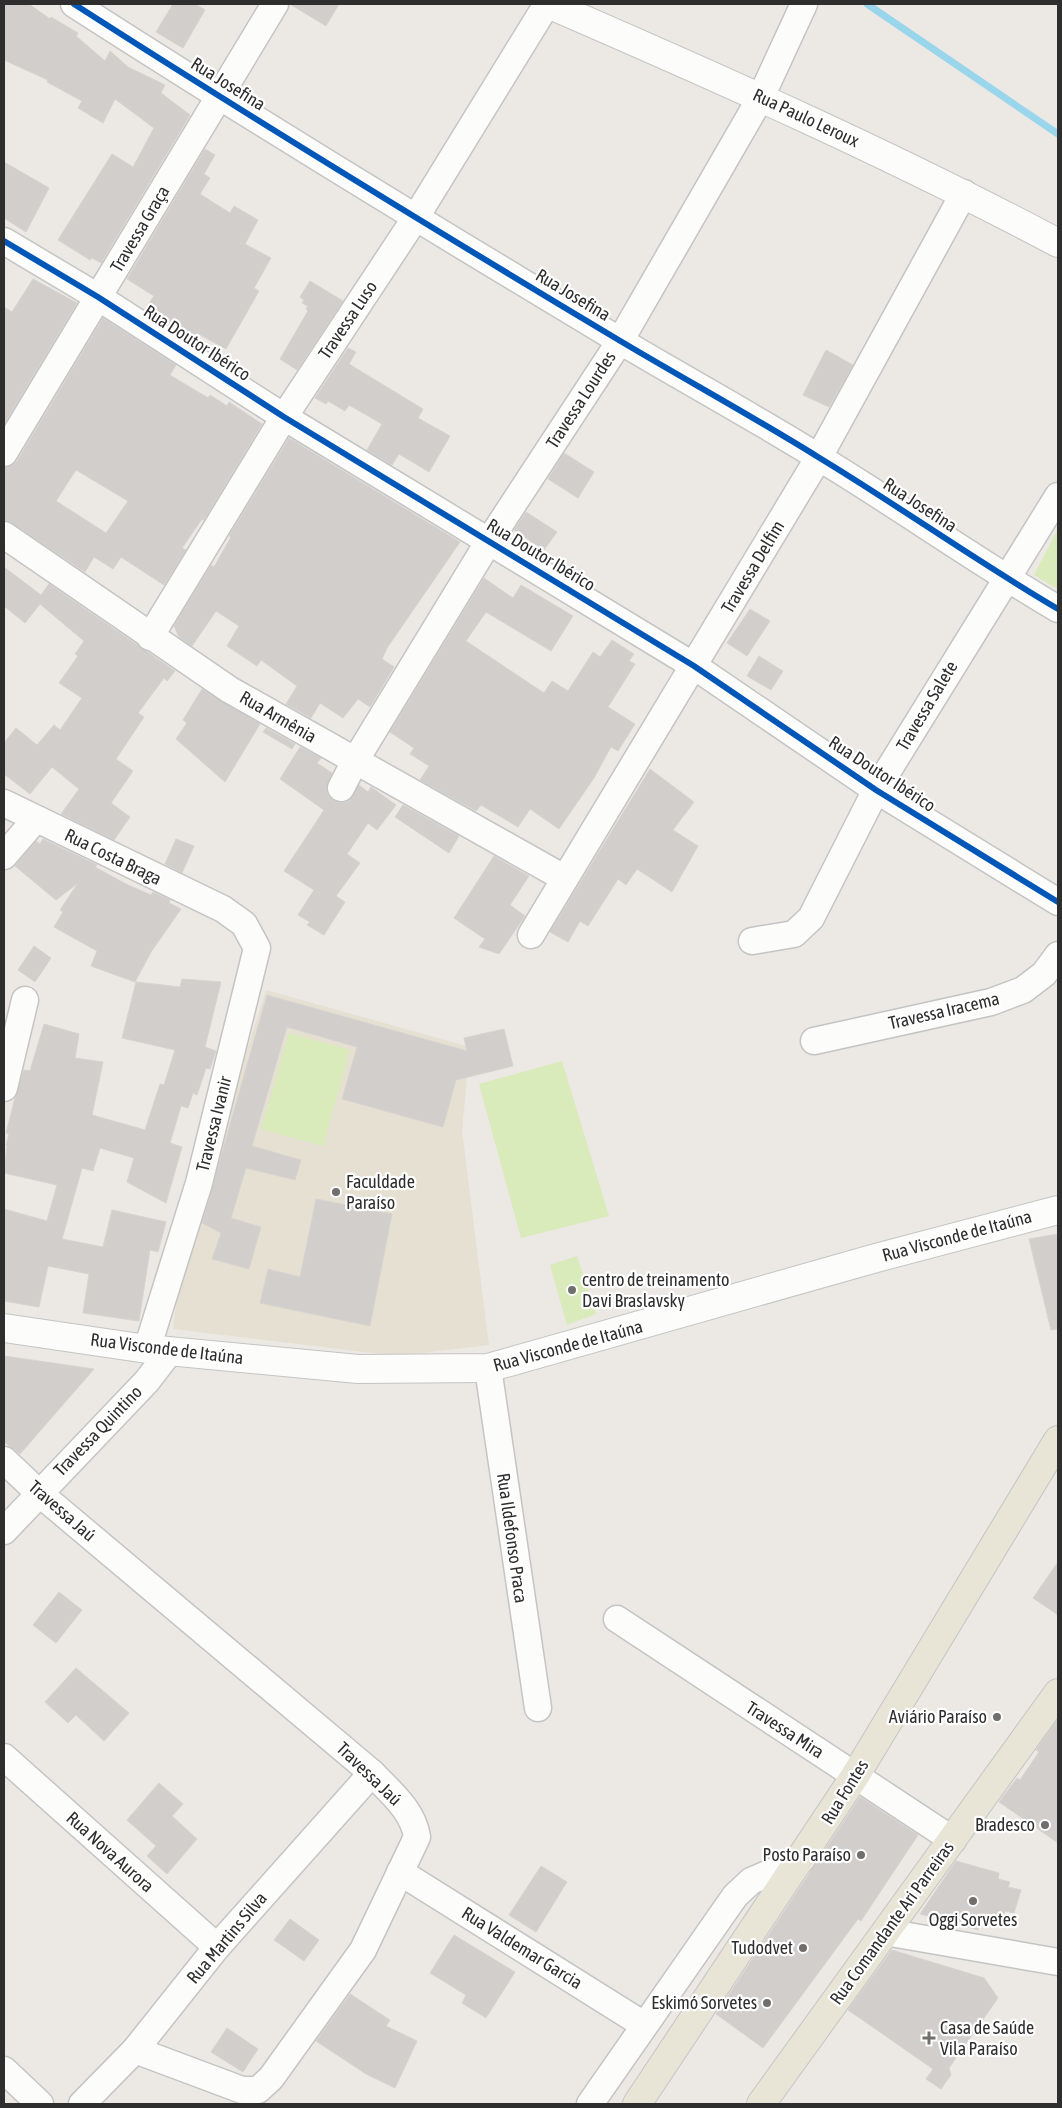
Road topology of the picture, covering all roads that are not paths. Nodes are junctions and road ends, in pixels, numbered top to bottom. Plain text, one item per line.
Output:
1 (74, 4) edge
2 (275, 4) edge
3 (548, 4) edge
4 (804, 4) edge
5 (220, 97) junction
6 (761, 97) junction
7 (964, 193) junction
8 (416, 217) junction
9 (4, 241) edge
10 (1058, 243) edge
11 (98, 297) junction
12 (620, 341) junction
13 (284, 417) junction
14 (4, 453) edge
15 (819, 457) junction
16 (1058, 496) edge
17 (4, 535) edge
18 (489, 540) junction
19 (1006, 578) junction
20 (1058, 609) edge
21 (150, 637) junction
22 (694, 666) junction
23 (355, 761) junction
24 (341, 788) dead end
25 (876, 790) junction
26 (4, 803) edge
27 (36, 819) junction
28 (4, 856) edge
29 (564, 878) junction
30 (1058, 902) edge
31 (223, 910) joint
32 (531, 935) dead end
33 (752, 941) dead end
34 (1058, 955) edge
35 (26, 1000) dead end
36 (814, 1041) dead end
37 (4, 1088) edge
38 (1058, 1210) edge
39 (4, 1328) edge
40 (159, 1350) junction
41 (488, 1368) junction
42 (1058, 1440) edge
43 (4, 1460) edge
44 (39, 1493) junction
45 (4, 1532) edge
46 (617, 1619) dead end
47 (1058, 1693) edge
48 (538, 1708) dead end
49 (4, 1757) edge
50 (372, 1773) junction
51 (855, 1776) junction
52 (953, 1840) junction
53 (802, 1859) junction
54 (400, 1872) junction
55 (885, 1932) junction
56 (217, 1947) junction
57 (1058, 1962) edge
58 (644, 2025) junction
59 (135, 2050) junction
60 (4, 2070) edge
61 (40, 2104) edge
62 (82, 2104) edge
63 (590, 2104) edge
64 (637, 2104) edge
65 (761, 2104) edge

1 - 5 street, Rua Josefina
2 - 5 street, Travessa Graça
3 - 6 main road, Rua Paulo Leroux
3 - 8 street, Travessa Luso
4 - 6 street, Travessa Lourdes
5 - 8 street, Rua Josefina
5 - 11 street, Travessa Graça
6 - 7 main road, Rua Paulo Leroux
6 - 12 street, Travessa Lourdes
7 - 10 main road, Rua Paulo Leroux
7 - 15 street, Travessa Delfim
8 - 12 street, Rua Josefina
8 - 13 street, Travessa Luso
9 - 11 street, Rua Doutor Ibérico
11 - 13 street, Rua Doutor Ibérico
11 - 14 street, Travessa Graça
12 - 15 street, Rua Josefina
12 - 18 street, Travessa Lourdes
13 - 18 street, Rua Doutor Ibérico
13 - 21 street, Travessa Luso
15 - 19 street, Rua Josefina
15 - 22 street, Travessa Delfim
16 - 19 street, Travessa Salete
17 - 21 street, Rua Armênia
18 - 22 street, Rua Doutor Ibérico
18 - 23 street, Travessa Lourdes
19 - 20 street, Rua Josefina
19 - 25 street, Travessa Salete
21 - 23 street, Rua Armênia
22 - 25 street, Rua Doutor Ibérico
22 - 29 street, Travessa Delfim
23 - 24 street, Travessa Lourdes
23 - 29 street, Rua Armênia
25 - 30 street, Rua Doutor Ibérico
25 - 33 street, Travessa Salete
26 - 27 street, Rua Costa Braga
27 - 28 street
27 - 31 street, Rua Costa Braga
29 - 32 street, Travessa Delfim
31 - 40 street, Travessa Ivanir
34 - 36 street, Travessa Iracema
35 - 37 street
38 - 41 main road, Rua Visconde de Itaúna
39 - 40 main road, Rua Visconde de Itaúna
40 - 41 main road, Rua Visconde de Itaúna
40 - 44 street, Travessa Quintino
41 - 48 street, Rua Ildefonso Praca
42 - 51 main road, Rua Fontes
43 - 44 street, Travessa Jaú
44 - 45 street, Travessa Quintino
44 - 50 street, Travessa Jaú
46 - 51 street, Travessa Mira
47 - 52 main road, Rua Comandante Ari Parreiras
49 - 56 street, Rua Nova Aurora
50 - 54 street, Travessa Jaú
50 - 56 street, Rua Martins Silva
51 - 52 street, Travessa Mira
51 - 53 main road, Rua Fontes
52 - 55 main road, Rua Comandante Ari Parreiras
53 - 58 street
53 - 64 main road, Rua Fontes
54 - 58 street, Rua Valdemar Garcia
54 - 59 street, Travessa Jaú
55 - 57 street
55 - 65 main road, Rua Comandante Ari Parreiras
56 - 59 street, Rua Martins Silva
58 - 63 street
59 - 62 street, Rua Martins Silva
60 - 61 street

